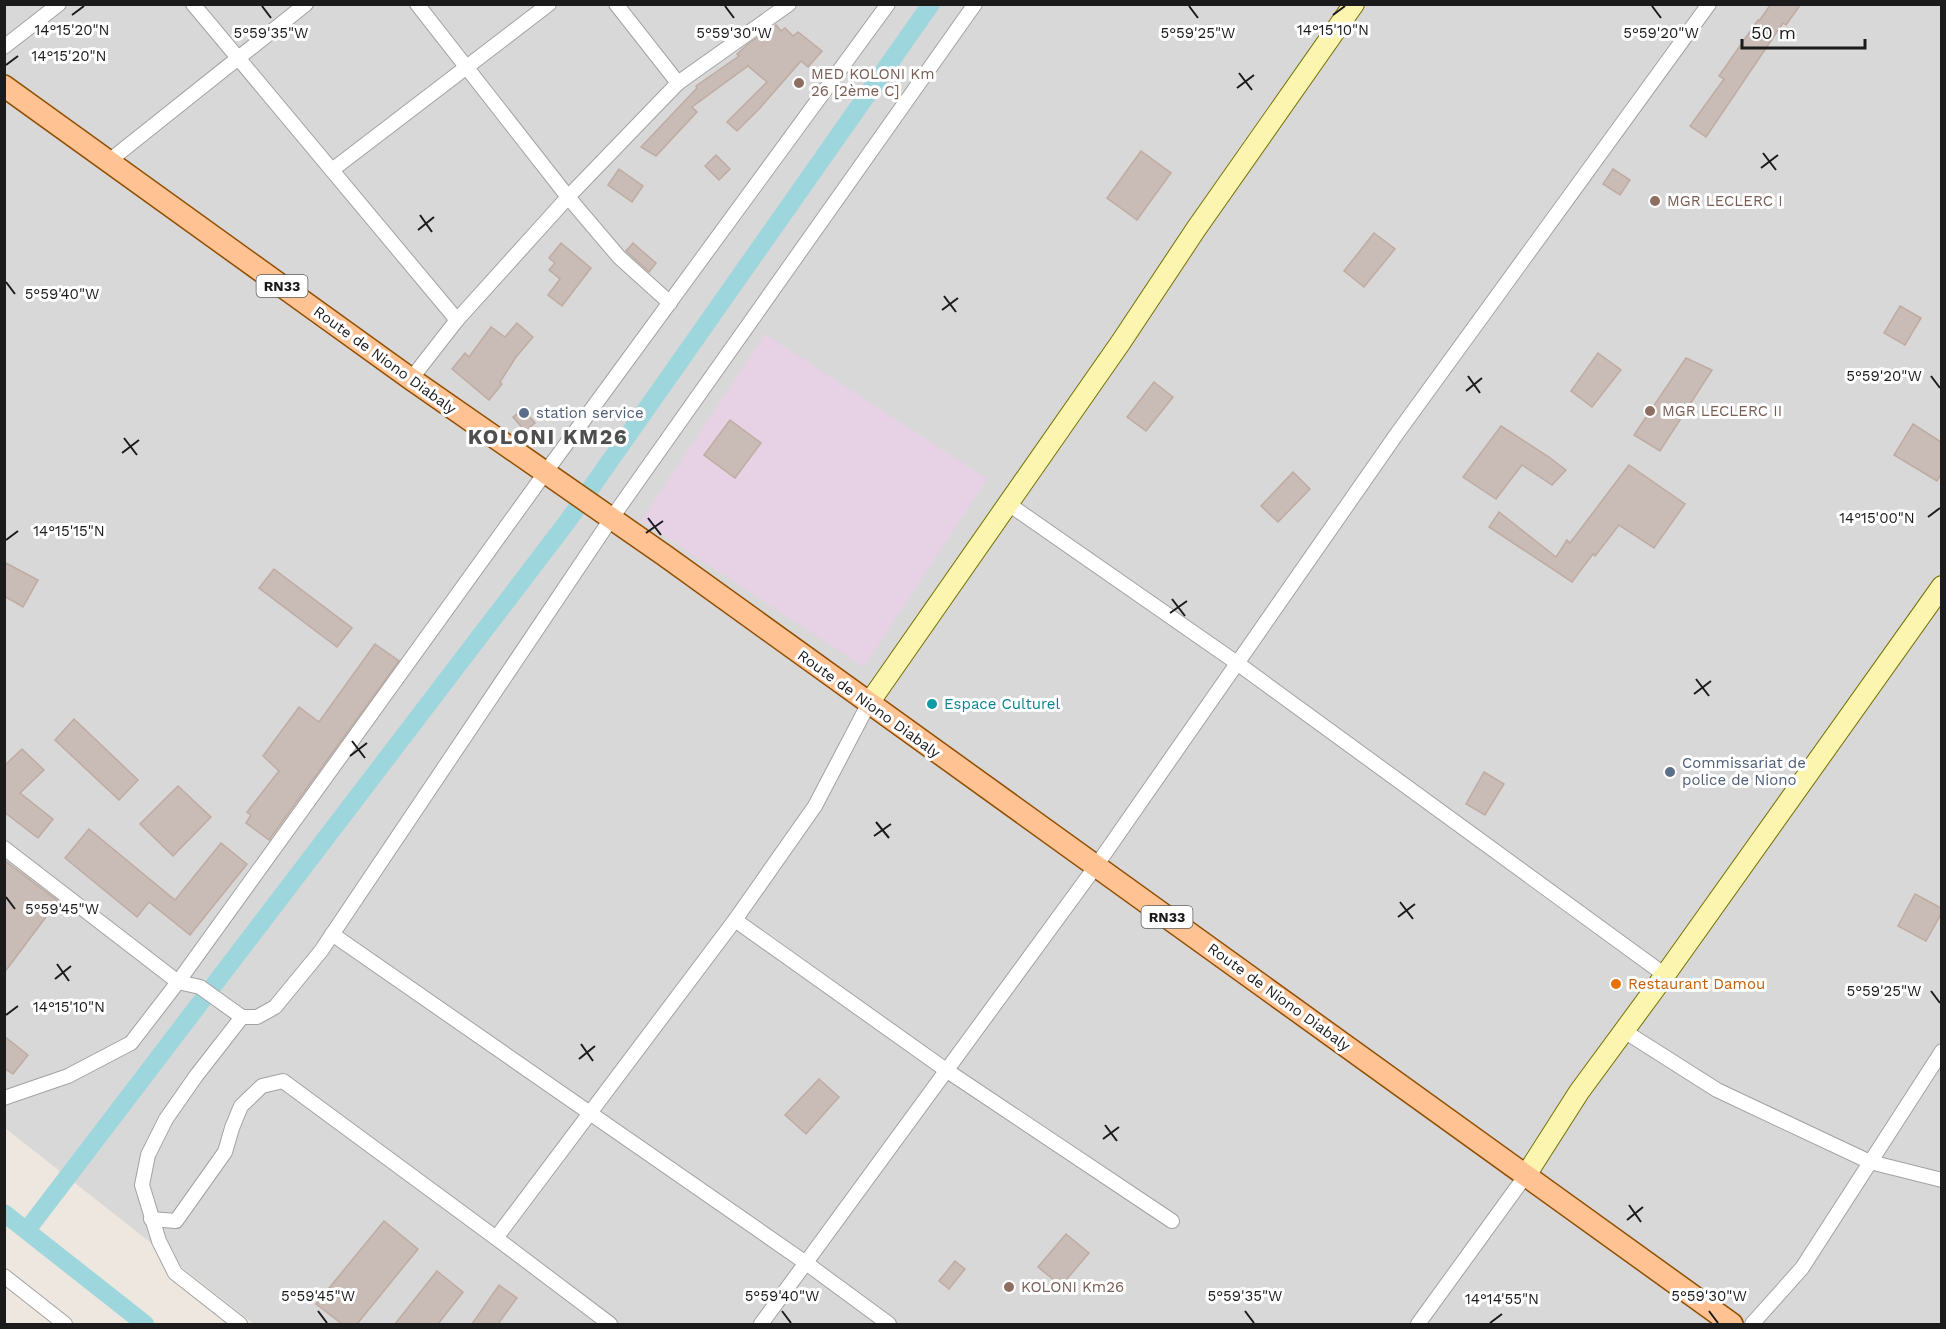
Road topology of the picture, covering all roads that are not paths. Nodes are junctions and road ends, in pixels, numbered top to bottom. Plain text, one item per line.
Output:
1 (59, 4) edge
2 (193, 4) edge
3 (306, 4) edge
4 (417, 4) edge
5 (549, 4) edge
6 (615, 4) edge
7 (789, 4) edge
8 (888, 4) edge
9 (975, 4) edge
10 (1354, 4) edge
11 (1709, 4) edge
12 (4, 47) edge
13 (238, 58) junction
14 (466, 68) junction
15 (678, 83) junction
16 (4, 86) edge
17 (109, 161) junction
18 (332, 170) junction
19 (568, 197) junction
20 (670, 303) junction
21 (457, 320) junction
22 (411, 379) junction
23 (553, 479) junction
24 (1007, 503) junction
25 (606, 515) junction
26 (1941, 586) edge
27 (1237, 663) junction
28 (869, 703) junction
29 (4, 848) edge
30 (1095, 866) junction
31 (735, 920) junction
32 (332, 934) junction
33 (1665, 975) junction
34 (178, 982) junction
35 (242, 1017) junction
36 (1623, 1031) junction
37 (1941, 1051) edge
38 (946, 1070) junction
39 (4, 1098) edge
40 (589, 1114) junction
41 (1870, 1162) junction
42 (1526, 1175) junction
43 (1941, 1180) edge
44 (151, 1219) junction
45 (1172, 1221) dead end
46 (496, 1238) junction
47 (806, 1263) junction
48 (4, 1276) edge
49 (65, 1324) edge
50 (240, 1324) edge
51 (610, 1324) edge
52 (761, 1324) edge
53 (889, 1324) edge
54 (1418, 1324) edge
55 (1732, 1324) edge
56 (1752, 1324) edge

1 - 12 street
2 - 13 street
3 - 13 street
4 - 14 street
5 - 14 street
6 - 15 street
7 - 15 street
8 - 20 street
9 - 25 street
10 - 24 street
11 - 27 street
13 - 17 street
13 - 18 street
14 - 18 street
14 - 19 street
15 - 19 street
16 - 17 main road, Route de Niono Diabaly / RN33
17 - 22 main road, Route de Niono Diabaly / RN33
18 - 21 street
19 - 20 street
19 - 21 street
20 - 23 street
21 - 22 street
22 - 23 main road, Route de Niono Diabaly / RN33
23 - 25 main road, Route de Niono Diabaly / RN33
23 - 34 street
24 - 27 street
24 - 28 street
25 - 28 main road, Route de Niono Diabaly / RN33
25 - 32 street
26 - 33 street
27 - 30 street
27 - 33 street
28 - 30 main road, Route de Niono Diabaly / RN33
28 - 31 street
29 - 34 street
30 - 38 street
30 - 42 main road, Route de Niono Diabaly / RN33
31 - 38 street
31 - 40 street
32 - 35 street
32 - 40 street
33 - 36 street
34 - 35 street
34 - 39 street
35 - 44 street
36 - 41 street
36 - 42 street
37 - 41 street
38 - 45 street
38 - 47 street
40 - 46 street
40 - 47 street
41 - 43 street
41 - 56 street
42 - 54 street
42 - 55 main road, Route de Niono Diabaly / RN33
44 - 46 street
44 - 50 street
46 - 51 street
47 - 52 street
47 - 53 street
48 - 49 street

